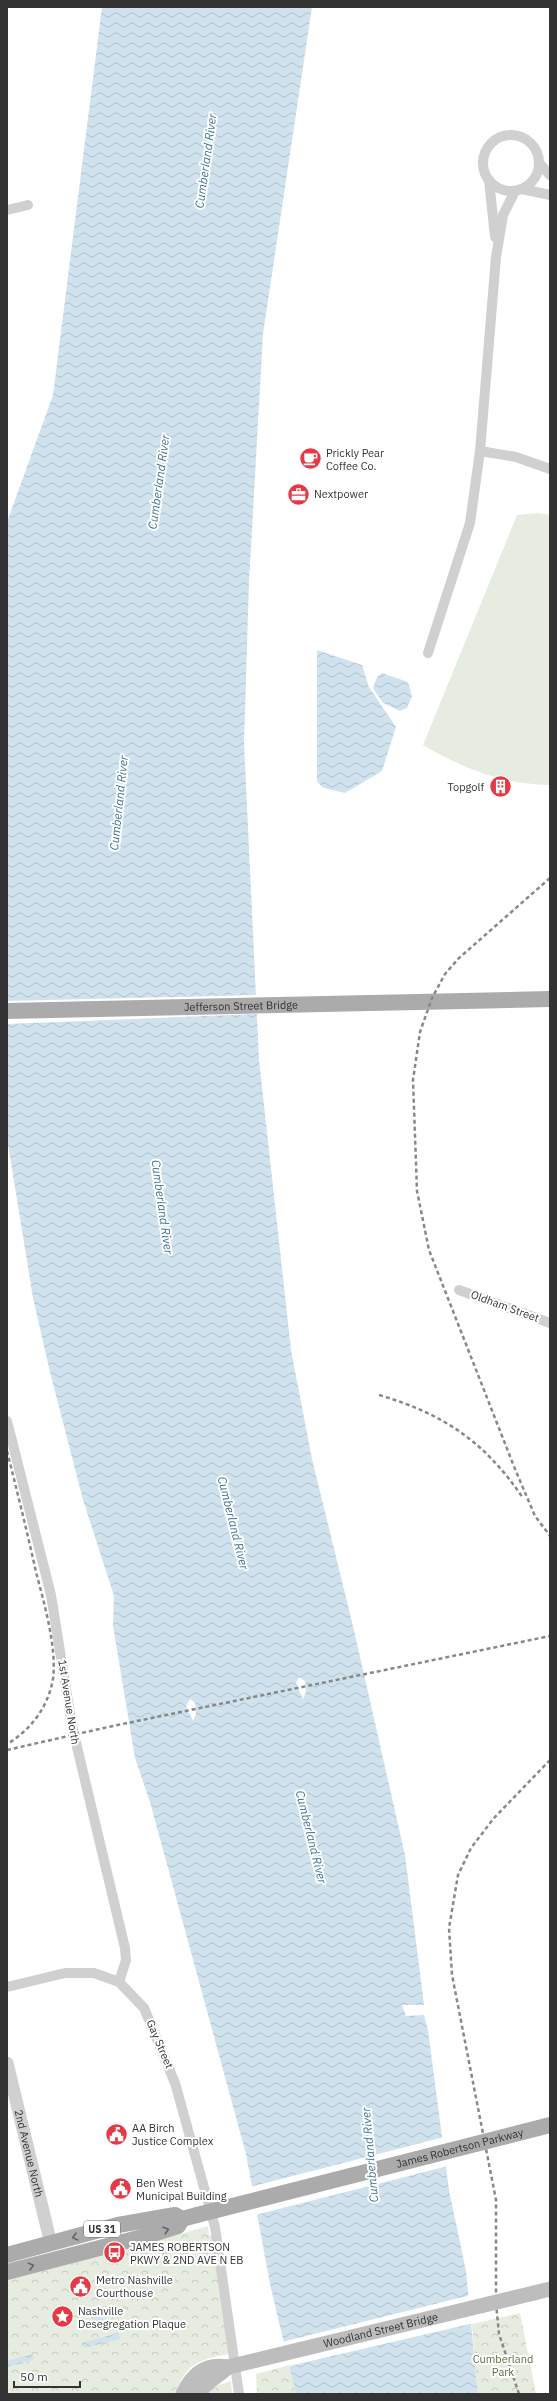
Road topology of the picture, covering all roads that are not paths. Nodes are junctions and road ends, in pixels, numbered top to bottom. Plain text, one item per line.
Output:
1 (539, 163) junction
2 (550, 175) edge
3 (489, 180) junction
4 (518, 190) junction
5 (550, 195) edge
6 (28, 205) dead end
7 (7, 210) edge
8 (496, 257) junction
9 (480, 451) junction
10 (550, 469) edge
11 (428, 653) dead end
12 (550, 999) edge
13 (7, 1011) edge
14 (459, 1290) dead end
15 (550, 1323) edge
16 (7, 1420) edge
17 (119, 1982) junction
18 (7, 1987) edge
19 (7, 2063) edge
20 (550, 2125) edge
21 (190, 2217) junction
22 (51, 2244) junction
23 (7, 2255) edge
24 (7, 2272) edge
25 (550, 2289) edge
26 (202, 2382) edge
27 (183, 2394) edge
28 (239, 2394) edge

1 - 2 street
1 - 3 street
1 - 4 street
3 - 4 street
3 - 8 street
4 - 5 street
4 - 8 street
6 - 7 street
8 - 9 street
9 - 10 street
9 - 11 street
12 - 13 main road, Jefferson Street Bridge
14 - 15 street, Oldham Street
16 - 17 street, 1st Avenue North
17 - 18 street, Gay Street
17 - 28 street, Gay Street
19 - 22 street, 2nd Avenue North
20 - 21 main road, James Robertson Parkway / US 31, bridge
21 -> 22 main road, James Robertson Parkway / US 31
24 -> 21 main road, James Robertson Parkway / US 31
22 - 23 main road, James Robertson Parkway / US 31
25 - 26 main road, Woodland Street Bridge, bridge
26 - 27 main road

